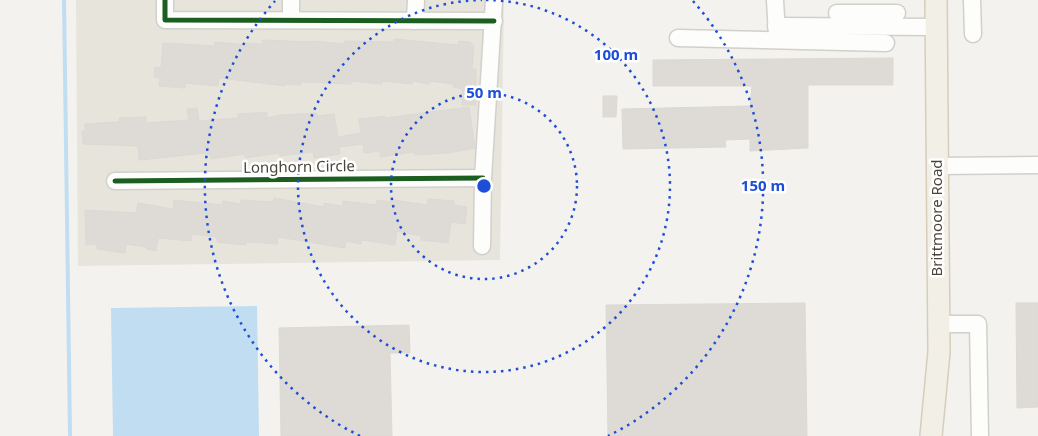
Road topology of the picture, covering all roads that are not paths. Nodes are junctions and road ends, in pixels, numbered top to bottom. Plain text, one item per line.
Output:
1 (165, 0) edge
2 (291, 0) edge
3 (416, 0) edge
4 (494, 0) edge
5 (775, 0) edge
6 (936, 0) edge
7 (972, 0) edge
8 (837, 13) edge
9 (897, 13) edge
10 (291, 20) junction
11 (415, 21) junction
12 (494, 21) junction
13 (936, 27) junction
14 (777, 33) junction
15 (973, 34) dead end
16 (678, 38) dead end
17 (886, 43) dead end
18 (937, 166) junction
19 (1038, 166) edge
20 (483, 178) junction
21 (115, 181) dead end
22 (482, 246) dead end
23 (938, 324) junction
24 (931, 436) edge
25 (980, 436) edge

1 - 10 street
2 - 10 street
3 - 11 street
4 - 12 street
5 - 14 street
6 - 13 main road, Brittmoore Road
7 - 15 street
8 - 9 street
8 - 14 street
9 - 13 street
10 - 11 street
11 - 12 street
12 - 20 street
13 - 18 main road, Brittmoore Road
14 - 16 street
14 - 17 street
18 - 19 street
18 - 23 main road, Brittmoore Road
20 - 21 street, Longhorn Circle
20 - 22 street
23 - 24 main road, Brittmoore Road
23 - 25 street

